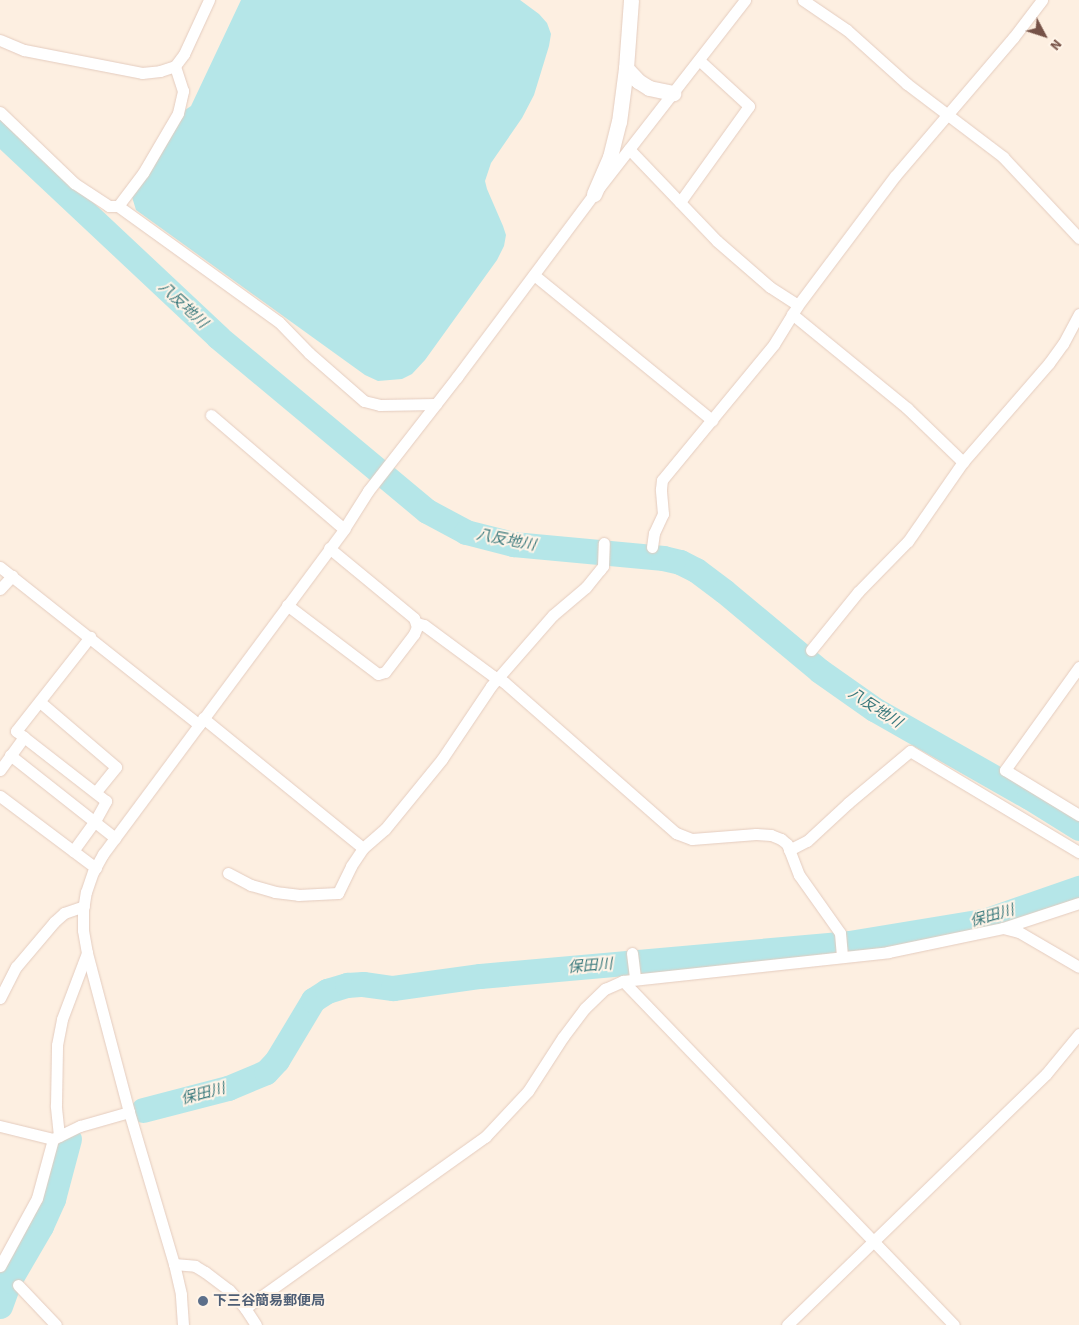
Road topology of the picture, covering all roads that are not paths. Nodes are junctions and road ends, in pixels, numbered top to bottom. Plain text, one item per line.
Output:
1 (209, 0) edge
2 (631, 0) edge
3 (745, 0) edge
4 (803, 0) edge
5 (1042, 0) edge
6 (0, 40) edge
7 (699, 60) junction
8 (175, 66) junction
9 (626, 68) junction
10 (673, 92) junction
11 (0, 112) edge
12 (948, 114) junction
13 (629, 149) junction
14 (594, 194) junction
15 (680, 202) junction
16 (118, 206) junction
17 (1079, 238) edge
18 (534, 275) junction
19 (795, 310) junction
20 (1079, 314) edge
21 (436, 404) junction
22 (210, 415) dead end
23 (712, 420) junction
24 (963, 462) junction
25 (344, 528) junction
26 (604, 545) dead end
27 (652, 547) dead end
28 (329, 548) junction
29 (0, 567) edge
30 (12, 576) junction
31 (0, 589) edge
32 (287, 605) junction
33 (417, 623) junction
34 (90, 637) junction
35 (811, 650) dead end
36 (1079, 667) edge
37 (499, 679) junction
38 (40, 702) junction
39 (201, 721) junction
40 (24, 737) junction
41 (10, 755) junction
42 (0, 770) edge
43 (96, 792) junction
44 (0, 796) edge
45 (1079, 815) edge
46 (95, 821) junction
47 (116, 838) junction
48 (363, 848) junction
49 (789, 850) junction
50 (73, 851) junction
51 (1079, 852) edge
52 (96, 868) junction
53 (228, 874) dead end
54 (1079, 903) edge
55 (84, 906) junction
56 (1002, 928) junction
57 (87, 953) junction
58 (842, 954) junction
59 (632, 959) dead end
60 (1079, 967) edge
61 (629, 980) junction
62 (0, 998) edge
63 (1079, 1034) edge
64 (129, 1112) junction
65 (0, 1126) edge
66 (56, 1138) junction
67 (874, 1242) junction
68 (174, 1264) junction
69 (0, 1266) edge
70 (18, 1285) dead end
71 (245, 1308) junction
72 (56, 1325) edge
73 (183, 1325) edge
74 (256, 1325) edge
75 (787, 1325) edge
76 (954, 1325) edge

1 - 8 street
2 - 9 street
3 - 7 street
4 - 12 street
5 - 12 street
6 - 8 street
7 - 10 street
7 - 15 street
8 - 16 street
9 - 10 street
9 - 14 street
10 - 13 street
11 - 16 street
12 - 17 street
12 - 19 street
13 - 14 street
13 - 15 street
14 - 18 street
15 - 19 street
16 - 21 street
18 - 21 street
18 - 23 street
19 - 23 street
19 - 24 street
20 - 24 street
21 - 25 street
22 - 25 street
23 - 27 street
24 - 35 street
25 - 28 street
26 - 37 street
28 - 32 street
28 - 33 street
29 - 30 street
30 - 31 street
30 - 34 street
32 - 33 street
32 - 39 street
33 - 37 street
34 - 38 street
34 - 39 street
36 - 45 street
37 - 48 street
37 - 49 street
38 - 40 street
38 - 43 street
39 - 47 street
39 - 48 street
40 - 41 street
40 - 43 street
41 - 42 street
41 - 46 street
43 - 46 street
44 - 50 street
46 - 47 street
46 - 50 street
47 - 52 street
48 - 53 street
49 - 51 street
49 - 58 street
50 - 52 street
52 - 55 street
54 - 56 street
55 - 57 street
55 - 62 street
56 - 58 street
56 - 60 street
57 - 64 street
57 - 66 street
58 - 61 street
59 - 61 street
61 - 67 street
61 - 71 street
63 - 67 street
64 - 66 street
64 - 68 street
65 - 66 street
66 - 69 street
67 - 75 street
67 - 76 street
68 - 71 street
68 - 73 street
70 - 72 street
71 - 74 street

